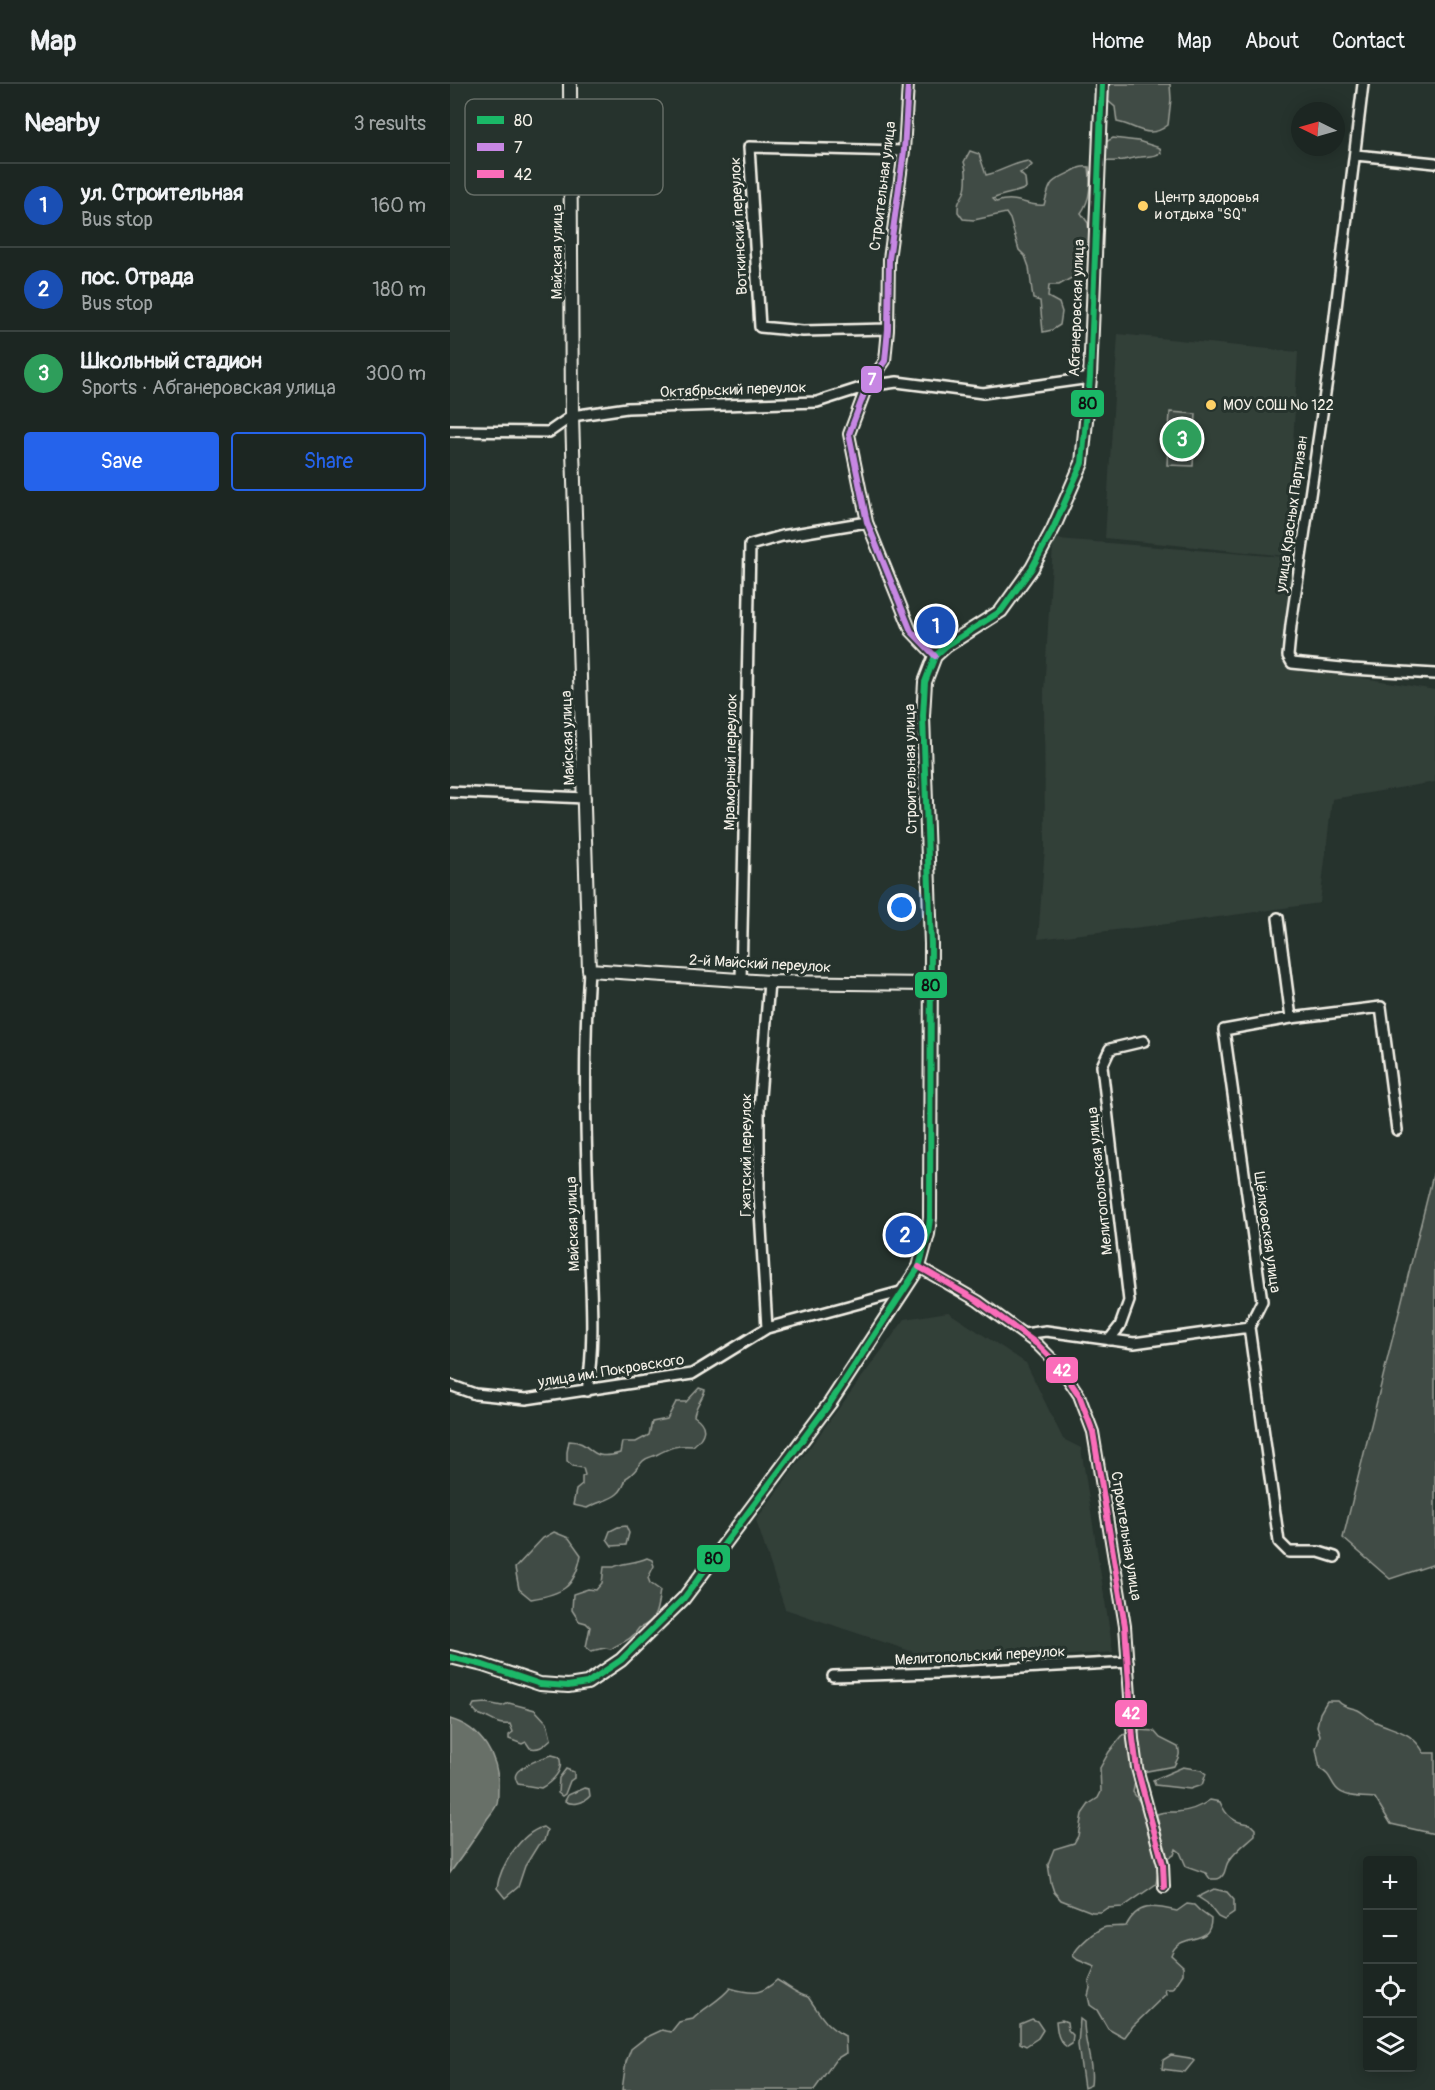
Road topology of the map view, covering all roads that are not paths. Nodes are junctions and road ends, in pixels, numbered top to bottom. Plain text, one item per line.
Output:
1 (570, 84) edge
2 (908, 84) edge
3 (1102, 84) edge
4 (1363, 84) edge
5 (570, 99) edge
6 (904, 150) junction
7 (1356, 156) junction
8 (1435, 162) edge
9 (571, 195) edge
10 (888, 329) junction
11 (1090, 378) junction
12 (867, 386) junction
13 (572, 416) junction
14 (450, 431) edge
15 (867, 522) junction
16 (934, 656) junction
17 (1435, 674) edge
18 (450, 792) edge
19 (585, 798) junction
20 (1278, 918) dead end
21 (589, 970) junction
22 (741, 980) junction
23 (769, 982) junction
24 (929, 984) junction
25 (1291, 1018) junction
26 (1144, 1041) dead end
27 (1397, 1130) dead end
28 (919, 1267) junction
29 (904, 1291) junction
30 (1249, 1327) junction
31 (767, 1328) junction
32 (1024, 1334) junction
33 (1109, 1340) junction
34 (450, 1385) edge
35 (587, 1391) junction
36 (1335, 1557) dead end
37 (450, 1657) edge
38 (1128, 1662) junction
39 (833, 1676) dead end
40 (1164, 1887) dead end

1 - 5 street, Майская улица
2 - 6 street, Строительная улица
3 - 11 street, Абганеровская улица
4 - 7 street, улица Красных Партизан
6 - 10 street, Строительная улица
6 - 10 street, Воткинский переулок
7 - 8 street
7 - 17 street, улица Красных Партизан
9 - 13 street, Майская улица
10 - 12 street, Строительная улица
11 - 12 street, Октябрьский переулок
11 - 16 street, Абганеровская улица
12 - 13 street, Октябрьский переулок
12 - 15 street, Строительная улица
13 - 14 street, Октябрьский переулок
13 - 19 street, Майская улица
15 - 16 street, Строительная улица
15 - 22 street, Мраморный переулок
16 - 24 street, Строительная улица
18 - 19 street
19 - 21 street, Майская улица
20 - 25 street
21 - 22 street, 2-й Майский переулок
21 - 35 street, Майская улица
22 - 23 street, 2-й Майский переулок
23 - 24 street, 2-й Майский переулок
23 - 31 street, Гжатский переулок
24 - 28 street, Строительная улица
25 - 27 street
25 - 30 street, Щёлковская улица
26 - 33 street, Мелитопольская улица
28 - 29 street, Строительная улица
28 - 32 street, Строительная улица
29 - 31 street, улица им. Покровского
29 - 37 street, Строительная улица
30 - 33 street
30 - 36 street
31 - 35 street, улица им. Покровского
32 - 33 street
32 - 38 street, Строительная улица
34 - 35 street, улица им. Покровского
38 - 39 street, Мелитопольский переулок
38 - 40 street, Строительная улица

